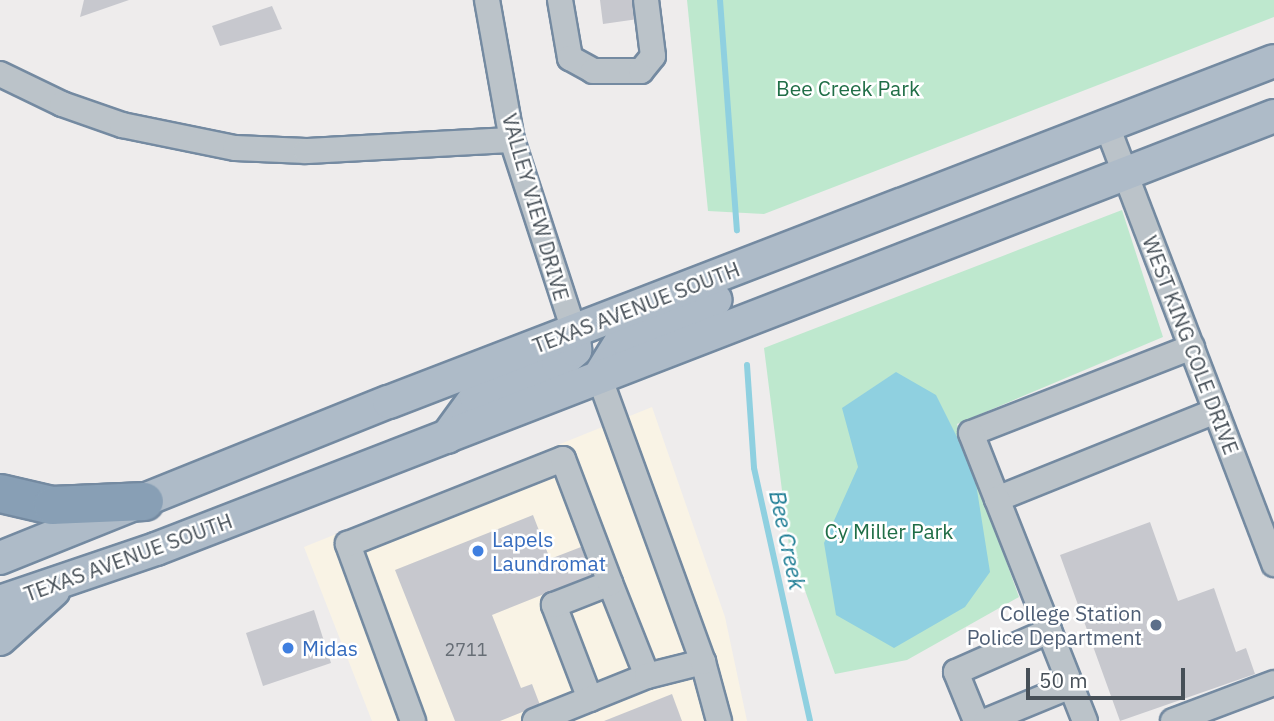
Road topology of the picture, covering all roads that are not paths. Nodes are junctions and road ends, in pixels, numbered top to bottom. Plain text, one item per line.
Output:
1 (486, 0) edge
2 (560, 0) edge
3 (646, 0) edge
4 (1274, 61) edge
5 (0, 74) edge
6 (1274, 116) edge
7 (1107, 126) junction
8 (512, 140) junction
9 (1126, 174) junction
10 (755, 261) junction
11 (574, 331) junction
12 (1192, 347) junction
13 (599, 377) junction
14 (1216, 411) junction
15 (447, 437) junction
16 (0, 494) edge
17 (997, 499) junction
18 (144, 500) junction
19 (0, 558) edge
20 (1274, 564) edge
21 (67, 579) junction
22 (610, 583) junction
23 (0, 602) edge
24 (1049, 631) junction
25 (0, 639) edge
26 (703, 662) junction
27 (647, 676) junction
28 (1274, 683) edge
29 (1071, 686) junction
30 (590, 699) junction
31 (546, 719) edge
32 (413, 721) edge
33 (719, 721) edge
34 (976, 721) edge
35 (986, 721) edge
36 (1085, 721) edge
37 (1173, 721) edge

1 - 8 street, VALLEY VIEW DRIVE
2 - 3 street
4 - 7 main road, TEXAS AVENUE SOUTH
5 - 8 street
6 - 9 main road, TEXAS AVENUE SOUTH
7 - 9 street, WEST KING COLE DRIVE
7 - 10 main road, TEXAS AVENUE SOUTH
8 - 11 street, VALLEY VIEW DRIVE
9 - 12 street, WEST KING COLE DRIVE
9 - 13 main road, TEXAS AVENUE SOUTH
10 - 11 main road, TEXAS AVENUE SOUTH
10 - 13 main road
11 - 15 main road
11 - 18 main road, TEXAS AVENUE SOUTH
12 - 14 street, WEST KING COLE DRIVE
12 - 17 street
13 - 15 main road, TEXAS AVENUE SOUTH
13 - 26 street
14 - 17 street
14 - 20 street, WEST KING COLE DRIVE
15 - 21 main road, TEXAS AVENUE SOUTH
16 - 18 highway
17 - 24 street
18 - 19 main road, TEXAS AVENUE SOUTH
21 - 23 main road, TEXAS AVENUE SOUTH
21 - 25 main road
22 - 27 street
22 - 30 street
22 - 32 street
24 - 29 street
24 - 34 street
26 - 27 street
26 - 33 street
27 - 30 street
28 - 37 street
29 - 35 street
29 - 36 street
30 - 31 street

